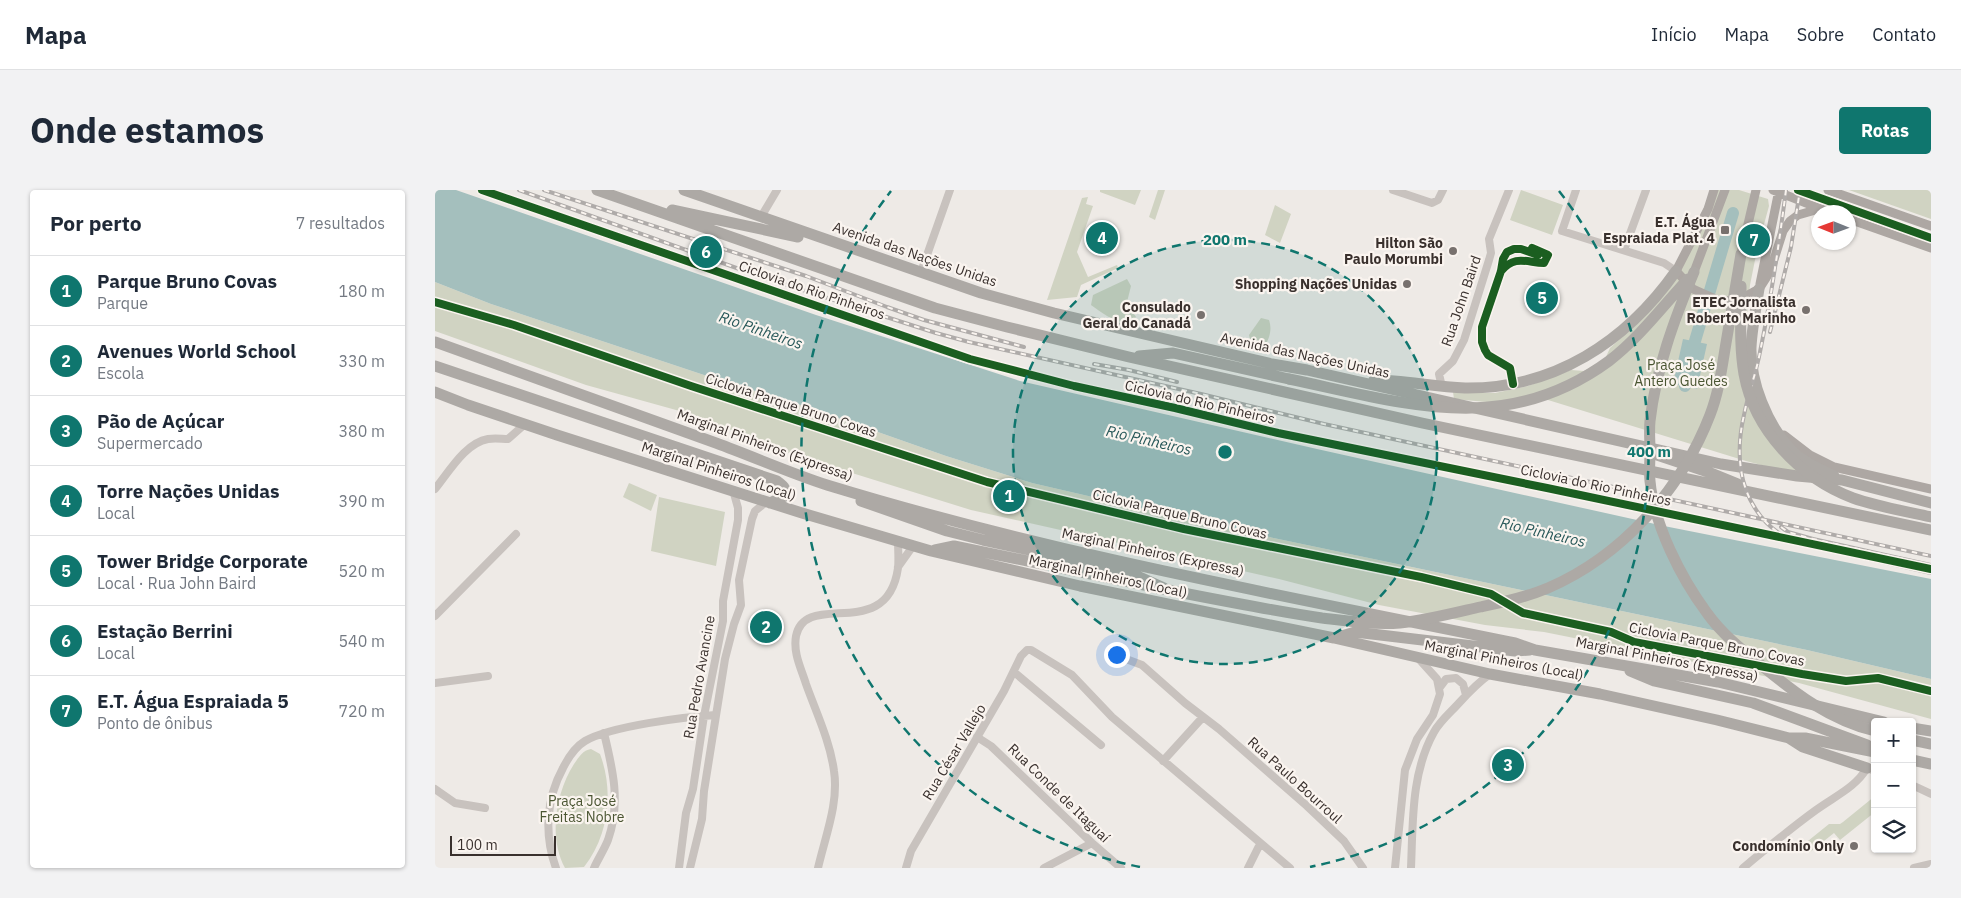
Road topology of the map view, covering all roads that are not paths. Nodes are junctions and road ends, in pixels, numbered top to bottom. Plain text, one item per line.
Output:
1 (597, 190) edge
2 (684, 190) edge
3 (777, 190) edge
4 (950, 190) edge
5 (1393, 190) edge
6 (1509, 190) edge
7 (1576, 190) edge
8 (1645, 190) edge
9 (1707, 190) edge
10 (1714, 190) edge
11 (1725, 190) edge
12 (1756, 190) edge
13 (1829, 190) edge
14 (1777, 191) edge
15 (699, 192) edge
16 (1442, 193) edge
17 (1795, 194) edge
18 (635, 203) junction
19 (1813, 205) edge
20 (1708, 209) junction
21 (1811, 211) edge
22 (761, 217) junction
23 (1856, 221) edge
24 (1931, 226) edge
25 (848, 248) junction
26 (1931, 248) edge
27 (1624, 250) junction
28 (1741, 254) junction
29 (1675, 271) junction
30 (921, 272) junction
31 (1694, 272) junction
32 (1759, 289) junction
33 (435, 342) edge
34 (1129, 358) junction
35 (435, 366) edge
36 (1351, 379) junction
37 (1442, 387) junction
38 (435, 392) edge
39 (525, 424) junction
40 (1774, 425) junction
41 (1605, 437) junction
42 (1842, 480) junction
43 (828, 485) junction
44 (435, 489) edge
45 (1931, 489) edge
46 (733, 490) junction
47 (1758, 493) junction
48 (768, 502) junction
49 (1931, 503) edge
50 (738, 508) junction
51 (755, 511) junction
52 (1931, 517) edge
53 (1931, 530) edge
54 (516, 534) dead end
55 (898, 541) junction
56 (913, 546) junction
57 (931, 551) junction
58 (898, 567) junction
59 (1164, 588) junction
60 (725, 593) junction
61 (739, 594) junction
62 (723, 608) junction
63 (737, 614) junction
64 (435, 616) edge
65 (1333, 638) junction
66 (1535, 650) junction
67 (1417, 658) junction
68 (1126, 659) dead end
69 (1605, 661) junction
70 (1014, 672) junction
71 (1490, 674) junction
72 (489, 676) dead end
73 (435, 683) edge
74 (1440, 688) junction
75 (1467, 695) junction
76 (716, 715) junction
77 (704, 716) junction
78 (1203, 717) junction
79 (1871, 719) edge
80 (1916, 729) edge
81 (1871, 730) edge
82 (1931, 732) edge
83 (604, 733) junction
84 (977, 737) junction
85 (1789, 738) junction
86 (1916, 741) edge
87 (1931, 744) edge
88 (1101, 745) dead end
89 (1871, 748) edge
90 (1871, 751) edge
91 (1163, 761) junction
92 (1916, 761) edge
93 (1931, 764) edge
94 (1871, 769) edge
95 (1916, 787) edge
96 (435, 789) edge
97 (1931, 794) edge
98 (689, 804) junction
99 (485, 808) dead end
100 (702, 808) junction
101 (686, 821) junction
102 (701, 824) junction
103 (1092, 843) junction
104 (1260, 844) junction
105 (1931, 864) edge
106 (556, 868) edge
107 (594, 868) edge
108 (679, 868) edge
109 (690, 868) edge
110 (818, 868) edge
111 (906, 868) edge
112 (1045, 868) edge
113 (1121, 868) edge
114 (1248, 868) edge
115 (1291, 868) edge
116 (1363, 868) edge
117 (1395, 868) edge
118 (1411, 868) edge
119 (1743, 868) edge
120 (1915, 868) edge

1 - 18 highway
2 - 15 highway, Avenida das Nações Unidas
3 - 22 street
4 - 30 street
5 - 16 street
6 - 37 street, Rua John Baird
7 - 27 street
8 - 27 street
9 - 20 main road
10 - 20 main road
11 - 31 main road
12 - 28 main road
13 - 24 main road
14 - 17 main road
14 - 32 main road
15 - 22 highway, Avenida das Nações Unidas
17 - 19 main road
18 - 25 highway
18 - 34 highway
20 - 29 main road
21 - 32 main road
22 - 25 highway, Avenida das Nações Unidas
23 - 26 main road
25 - 30 highway, Avenida das Nações Unidas
27 - 29 street
28 - 52 highway, bridge
28 - 59 highway, bridge
29 - 32 main road
29 - 37 highway
30 - 36 highway, Avenida das Nações Unidas
31 - 34 highway, bridge
31 - 81 highway, bridge
32 - 40 highway
33 - 43 highway, Marginal Pinheiros (Expressa)
34 - 47 highway
35 - 48 highway
36 - 37 highway
36 - 41 highway, Avenida das Nações Unidas
38 - 39 highway, Marginal Pinheiros (Local)
39 - 44 street
39 - 46 highway, Marginal Pinheiros (Local)
40 - 42 highway
40 - 45 main road
41 - 42 highway, Avenida das Nações Unidas
41 - 47 highway
42 - 49 highway, Avenida das Nações Unidas
43 - 59 highway
43 - 66 highway, Marginal Pinheiros (Expressa)
46 - 48 highway, Marginal Pinheiros (Local)
46 - 50 street, Rua Pedro Avancine
47 - 53 highway
48 - 51 street
48 - 55 highway, Marginal Pinheiros (Local)
50 - 51 street
50 - 60 street, Rua Pedro Avancine
51 - 61 street, Rua Pedro Avancine
54 - 64 street
55 - 56 highway, Marginal Pinheiros (Local)
55 - 58 street
56 - 57 highway, Marginal Pinheiros (Local)
56 - 58 street
57 - 59 highway
57 - 65 highway, Marginal Pinheiros (Local)
58 - 110 street
60 - 61 street
60 - 62 street, Rua Pedro Avancine
61 - 63 street, Rua Pedro Avancine
62 - 63 street
62 - 77 street, Rua Pedro Avancine
63 - 76 street, Rua Pedro Avancine
65 - 66 highway
65 - 67 highway, Marginal Pinheiros (Local)
66 - 69 highway, Marginal Pinheiros (Expressa)
67 - 71 highway, Marginal Pinheiros (Local)
67 - 74 street
68 - 78 street, Rua Paulo Bourroul
69 - 79 highway, Marginal Pinheiros (Expressa)
69 - 89 highway
70 - 84 street, Rua César Vallejo
70 - 88 street
70 - 91 street, Rua César Vallejo
71 - 75 street
71 - 85 highway, Marginal Pinheiros (Local)
72 - 73 street
74 - 75 street
74 - 117 street
75 - 118 street
76 - 77 street
76 - 100 street, Rua Pedro Avancine
77 - 83 street
77 - 98 street, Rua Pedro Avancine
78 - 91 street
78 - 116 street, Rua Paulo Bourroul
80 - 82 highway
83 - 106 street
83 - 107 street
84 - 103 street, Rua Conde de Itaguaí
84 - 111 street, Rua César Vallejo
85 - 90 highway
85 - 94 highway
86 - 87 highway
91 - 104 street
92 - 93 highway
94 - 119 street
95 - 97 street
96 - 99 street
98 - 100 street
98 - 101 street, Rua Pedro Avancine
100 - 102 street, Rua Pedro Avancine
101 - 102 street
101 - 108 street, Rua Pedro Avancine
102 - 109 street, Rua Pedro Avancine
103 - 112 street
103 - 113 street, Rua Conde de Itaguaí
104 - 114 street
104 - 115 street
105 - 120 street

